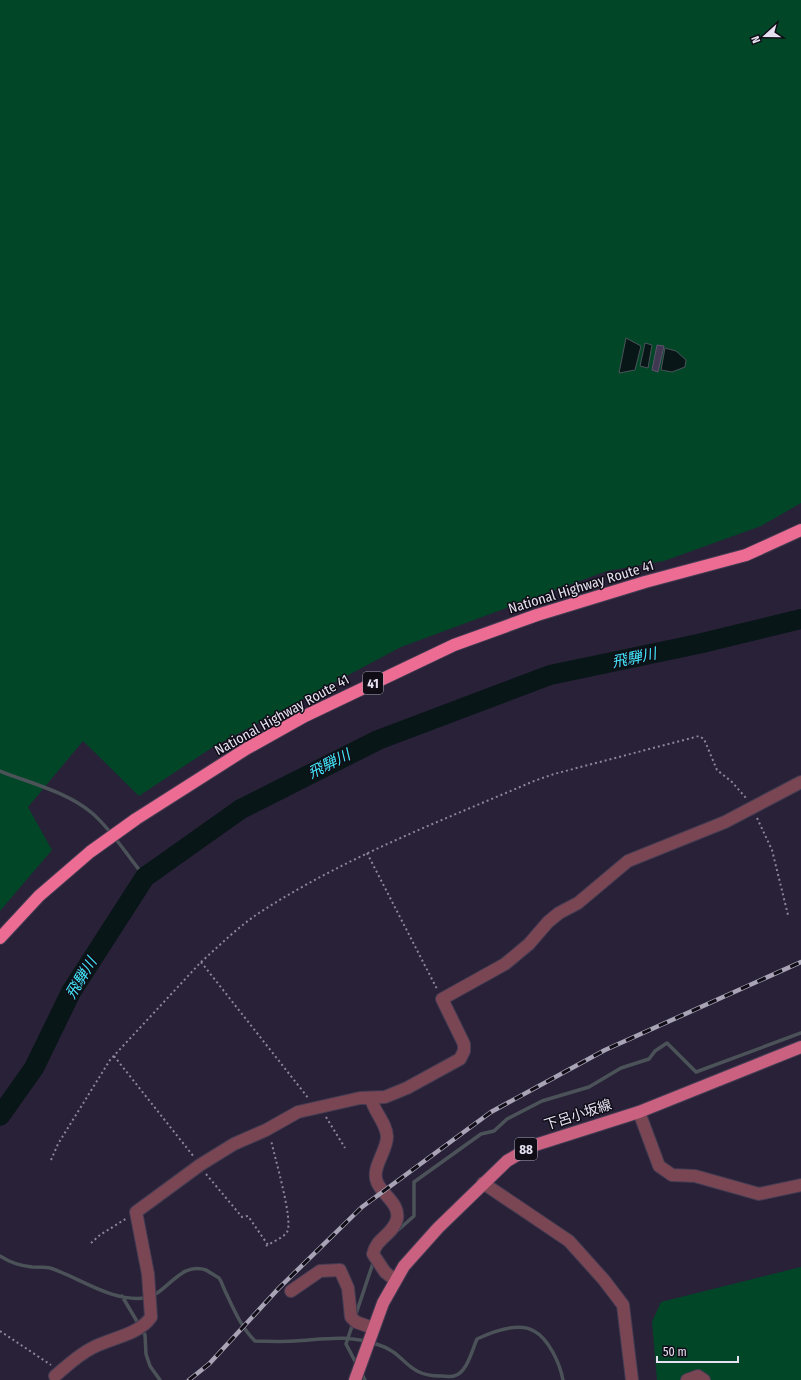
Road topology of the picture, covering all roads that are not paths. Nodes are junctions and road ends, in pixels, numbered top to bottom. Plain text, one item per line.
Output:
1 (801, 530) edge
2 (801, 782) edge
3 (0, 938) edge
4 (801, 1047) edge
5 (371, 1098) junction
6 (639, 1112) junction
7 (483, 1183) junction
8 (801, 1185) edge
9 (395, 1280) junction
10 (291, 1291) dead end
11 (373, 1328) junction
12 (58, 1374) road end
13 (355, 1380) edge
14 (632, 1380) edge
15 (687, 1380) edge
16 (704, 1380) edge

1 - 3 highway, National Highway Route 41 / 41
2 - 5 street
4 - 6 main road, 下呂小坂線 / 88
5 - 9 street
5 - 12 street
6 - 7 main road, 下呂小坂線 / 88
6 - 8 street
7 - 9 main road, 下呂小坂線 / 88
7 - 14 street
9 - 11 main road, 下呂小坂線 / 88
10 - 11 street
11 - 13 main road, 下呂小坂線 / 88
15 - 16 street

